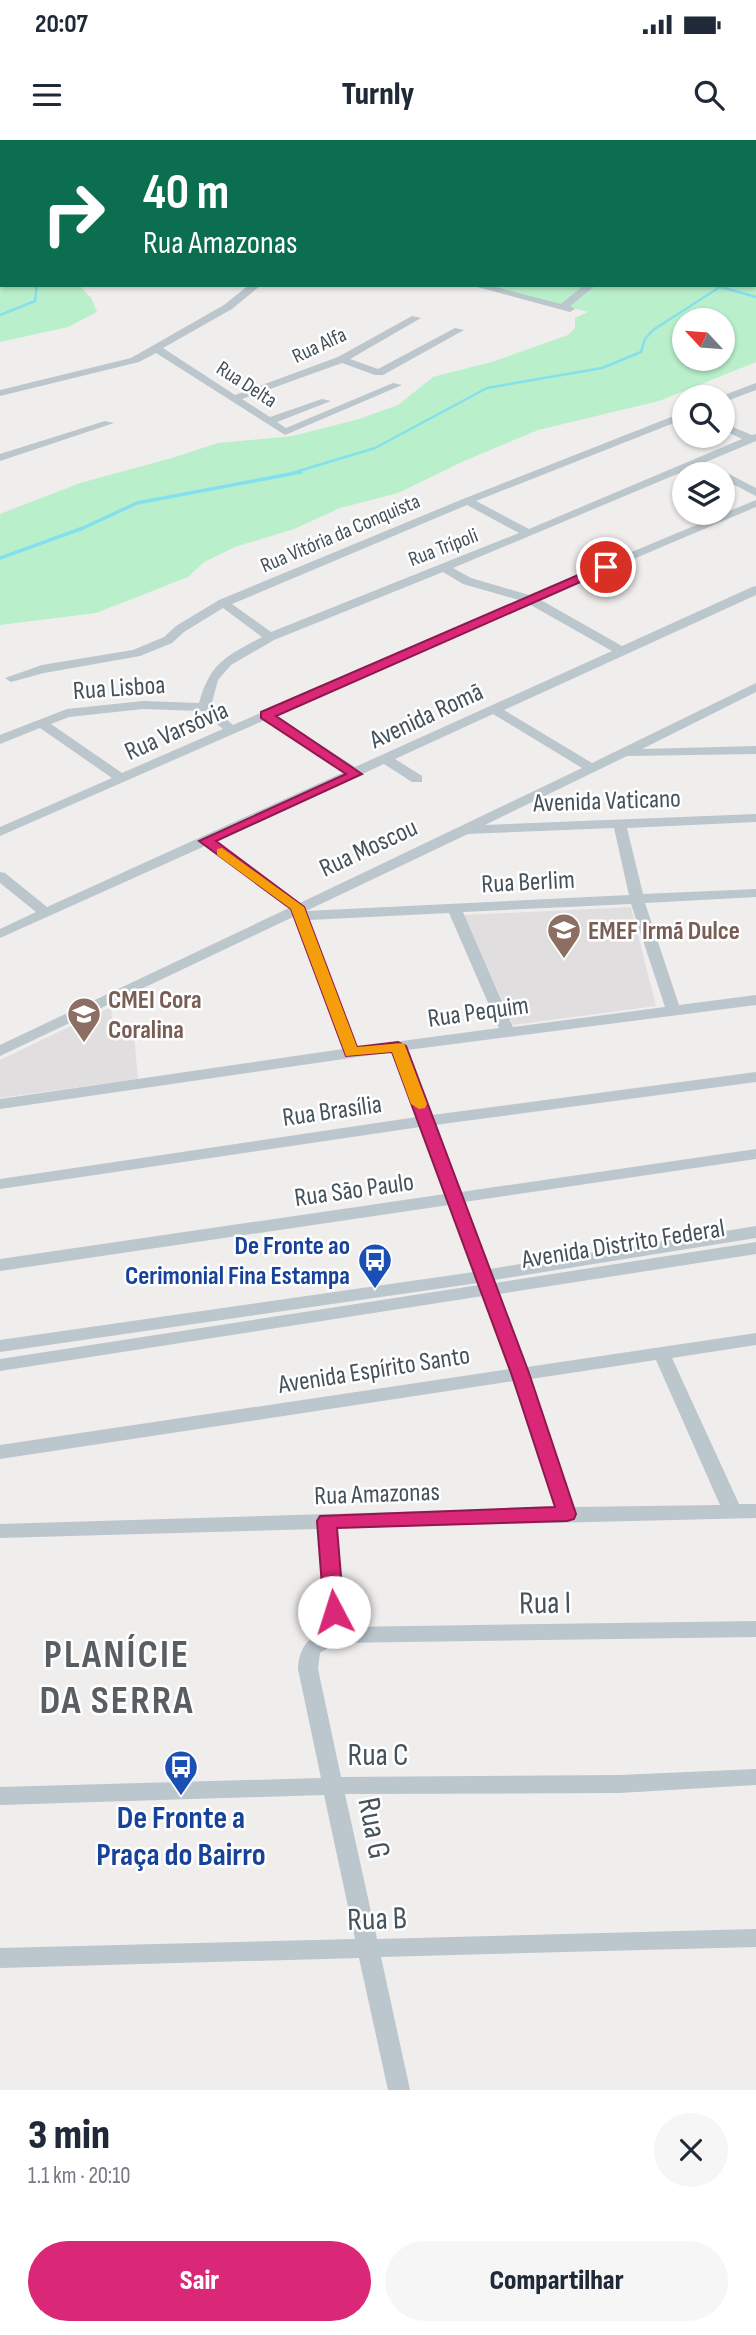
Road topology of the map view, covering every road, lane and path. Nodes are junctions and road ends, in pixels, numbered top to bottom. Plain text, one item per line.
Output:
1 (253, 287) edge
2 (589, 287) edge
3 (505, 288) edge
4 (416, 318) dead end
5 (458, 330) dead end
6 (157, 349) junction
7 (342, 359) junction
8 (397, 385) dead end
9 (756, 386) edge
10 (0, 393) edge
11 (735, 394) edge
12 (234, 398) junction
13 (326, 401) dead end
14 (672, 420) edge
15 (270, 421) junction
16 (109, 423) dead end
17 (735, 431) edge
18 (754, 438) edge
19 (0, 458) edge
20 (699, 461) joint
21 (735, 481) edge
22 (756, 493) edge
23 (467, 501) junction
24 (756, 503) edge
25 (529, 534) junction
26 (443, 567) junction
27 (412, 580) junction
28 (467, 581) junction
29 (753, 594) edge
30 (530, 599) junction
31 (223, 603) junction
32 (270, 637) junction
33 (622, 651) junction
34 (11, 678) dead end
35 (756, 687) edge
36 (204, 708) junction
37 (495, 710) junction
38 (266, 715) junction
39 (41, 723) junction
40 (232, 730) junction
41 (0, 740) edge
42 (756, 750) edge
43 (625, 753) junction
44 (387, 760) junction
45 (593, 769) junction
46 (356, 774) junction
47 (122, 779) junction
48 (417, 779) dead end
49 (756, 818) edge
50 (620, 825) junction
51 (460, 830) junction
52 (0, 832) edge
53 (206, 841) junction
54 (0, 876) edge
55 (756, 892) edge
56 (637, 900) junction
57 (455, 910) junction
58 (300, 911) junction
59 (46, 913) junction
60 (0, 934) edge
61 (756, 1000) edge
62 (673, 1010) junction
63 (508, 1032) junction
64 (398, 1046) junction
65 (0, 1051) edge
66 (352, 1053) junction
67 (756, 1077) edge
68 (0, 1104) edge
69 (426, 1121) junction
70 (756, 1154) edge
71 (0, 1184) edge
72 (454, 1199) junction
73 (756, 1233) edge
74 (756, 1248) edge
75 (0, 1265) edge
76 (486, 1284) junction
77 (756, 1339) edge
78 (0, 1346) edge
79 (661, 1353) junction
80 (0, 1365) edge
81 (520, 1373) junction
82 (0, 1452) edge
83 (756, 1511) edge
84 (733, 1512) junction
85 (567, 1514) junction
86 (327, 1521) junction
87 (0, 1531) edge
88 (756, 1629) edge
89 (336, 1635) junction
90 (756, 1777) edge
91 (335, 1786) junction
92 (0, 1796) edge
93 (756, 1938) edge
94 (368, 1950) junction
95 (0, 1958) edge
96 (399, 2090) edge

1 - 6 street
2 - 3 street
4 - 7 street, Rua Alfa
5 - 7 street
6 - 10 street
6 - 12 street, Rua Delta
7 - 12 street, Rua Alfa
8 - 15 street, Rua Delta
9 - 11 street
12 - 15 street, Rua Delta
13 - 15 street
14 - 23 street, Rua Vitória da Conquista
16 - 19 street
17 - 18 street
18 - 20 street, Rua Trípoli
20 - 25 street, Rua Trípoli
21 - 22 street
23 - 25 street
23 - 31 street, Rua Vitória da Conquista
24 - 30 street, Rua Varsóvia
25 - 26 street, Rua Trípoli
26 - 27 street, Rua Trípoli
26 - 28 street
27 - 28 street
27 - 32 street, Rua Trípoli
28 - 30 street
29 - 33 street, Avenida Romã
30 - 33 street
30 - 38 street, Rua Varsóvia
31 - 32 street
31 - 34 street, Rua Vitória da Conquista
32 - 36 street, Rua Trípoli
33 - 37 street, Avenida Romã
35 - 43 street, Rua Moscou
36 - 39 street, Rua Lisboa
36 - 40 street
37 - 44 street, Avenida Romã
37 - 45 street
38 - 40 street, Rua Varsóvia
38 - 46 street
39 - 41 street, Rua Lisboa
39 - 47 street
40 - 47 street, Rua Varsóvia
42 - 43 street
43 - 45 street, Rua Moscou
44 - 46 street, Avenida Romã
44 - 48 street
45 - 51 street, Rua Moscou
46 - 53 street, Avenida Romã
47 - 52 street, Rua Varsóvia
49 - 50 street, Avenida Vaticano
50 - 51 street, Avenida Vaticano
50 - 56 street
51 - 58 street, Rua Moscou
53 - 58 street
53 - 59 street, Avenida Romã
54 - 59 street
55 - 56 street, Rua Berlim
56 - 57 street, Rua Berlim
56 - 62 street
57 - 58 street, Rua Berlim
57 - 63 street
58 - 65 street, Rua Moscou
58 - 66 street
59 - 60 street, Avenida Romã
61 - 62 street, Rua Pequim
62 - 63 street, Rua Pequim
63 - 64 street, Rua Pequim
64 - 66 street, Rua Pequim
64 - 69 street
66 - 68 street, Rua Pequim
67 - 69 street, Rua Brasília
69 - 71 street, Rua Brasília
69 - 72 street
70 - 72 street, Rua São Paulo
72 - 75 street, Rua São Paulo
72 - 76 street
73 - 76 street, Avenida Distrito Federal
74 - 76 street, Avenida Distrito Federal
76 - 78 street, Avenida Distrito Federal
76 - 80 street, Avenida Distrito Federal
76 - 81 street
77 - 79 street, Avenida Espírito Santo
79 - 81 street, Avenida Espírito Santo
79 - 84 street
81 - 82 street, Avenida Espírito Santo
81 - 85 street
83 - 84 street, Rua Amazonas
84 - 85 street, Rua Amazonas
85 - 86 street, Rua Amazonas
86 - 87 street, Rua Amazonas
86 - 89 street
88 - 89 street, Rua I
89 - 91 street, Rua G
90 - 91 street, Rua C
91 - 92 street, Rua C
91 - 94 street, Rua G
93 - 94 street, Rua B
94 - 95 street, Rua B
94 - 96 street, Rua G

